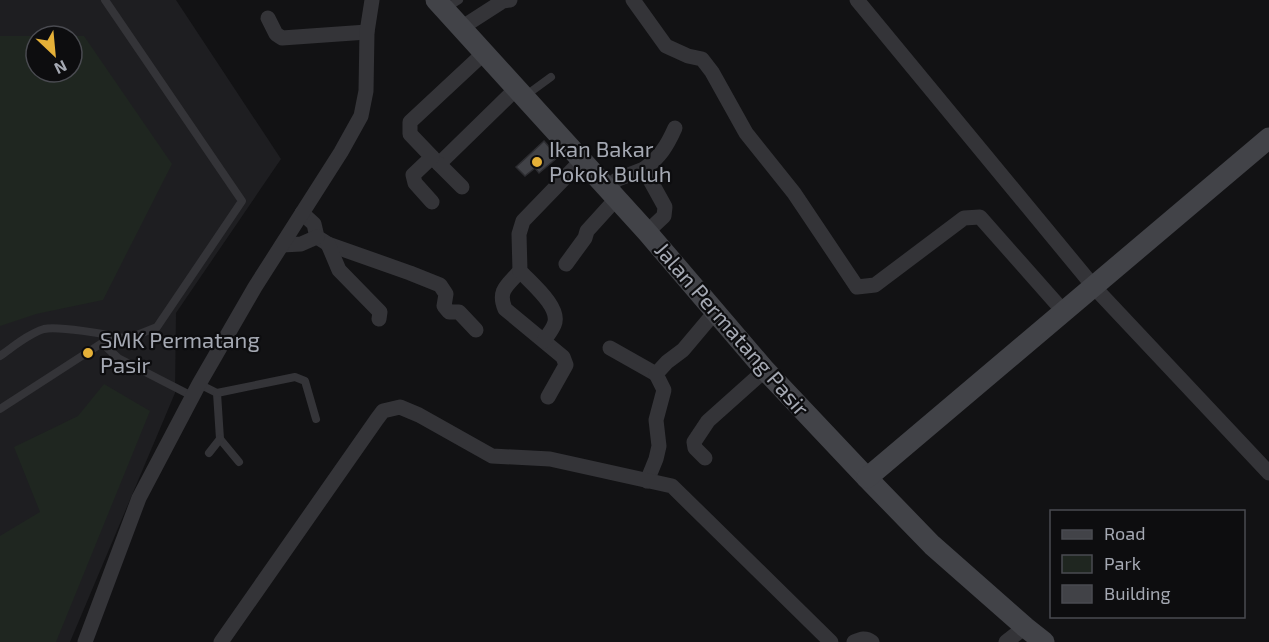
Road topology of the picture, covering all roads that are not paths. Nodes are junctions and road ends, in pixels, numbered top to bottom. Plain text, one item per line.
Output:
1 (105, 0) edge
2 (372, 0) edge
3 (510, 0) edge
4 (633, 0) edge
5 (857, 0) edge
6 (447, 3) edge
7 (268, 18) dead end
8 (461, 27) junction
9 (367, 32) junction
10 (483, 54) junction
11 (551, 76) dead end
12 (520, 93) junction
13 (675, 128) dead end
14 (1269, 138) edge
15 (436, 160) junction
16 (581, 161) junction
17 (644, 169) junction
18 (462, 187) dead end
19 (611, 194) junction
20 (432, 202) dead end
21 (302, 213) junction
22 (647, 232) junction
23 (322, 241) junction
24 (282, 245) junction
25 (566, 264) dead end
26 (520, 271) junction
27 (1094, 287) junction
28 (715, 312) junction
29 (1064, 312) junction
30 (379, 319) dead end
31 (476, 330) dead end
32 (127, 339) junction
33 (544, 341) junction
34 (102, 343) junction
35 (610, 348) dead end
36 (0, 356) edge
37 (765, 370) junction
38 (657, 374) junction
39 (196, 390) junction
40 (217, 393) junction
41 (548, 397) dead end
42 (0, 409) edge
43 (316, 419) dead end
44 (220, 439) junction
45 (209, 453) dead end
46 (705, 458) dead end
47 (239, 462) dead end
48 (1269, 473) edge
49 (867, 478) junction
50 (647, 481) junction
51 (1025, 627) junction
52 (85, 642) edge
53 (221, 642) edge
54 (831, 642) edge
55 (854, 642) edge
56 (872, 642) edge
57 (1006, 642) edge
58 (1044, 642) edge

1 - 32 lane
2 - 9 street
3 - 8 street
4 - 29 street
5 - 27 street
6 - 8 main road, Jalan Permatang Pasir
7 - 9 street
8 - 10 main road, Jalan Permatang Pasir
9 - 21 street
10 - 12 main road, Jalan Permatang Pasir
10 - 15 street
11 - 12 lane
12 - 15 street
12 - 16 main road, Jalan Permatang Pasir
13 - 17 street
14 - 27 main road
15 - 18 street
15 - 20 street
16 - 19 main road, Jalan Permatang Pasir
16 - 26 street
17 - 19 street
17 - 22 street
19 - 22 main road, Jalan Permatang Pasir
19 - 25 street
21 - 23 street
21 - 24 street
22 - 28 main road, Jalan Permatang Pasir
23 - 24 street
23 - 30 street
23 - 31 street
24 - 39 street
26 - 33 street
26 - 33 street
27 - 29 main road
27 - 48 street
28 - 37 main road, Jalan Permatang Pasir
28 - 38 street
29 - 49 main road
32 - 34 lane
32 - 36 lane
33 - 41 street
34 - 39 lane
34 - 42 lane
35 - 38 street
37 - 46 street
37 - 49 main road, Jalan Permatang Pasir
38 - 50 street
39 - 40 lane
39 - 52 street
40 - 43 lane
40 - 44 lane
44 - 45 lane
44 - 47 lane
49 - 51 main road, Jalan Permatang Pasir
50 - 53 street
50 - 54 street
51 - 57 street
51 - 58 main road, Jalan Permatang Pasir
55 - 56 street

